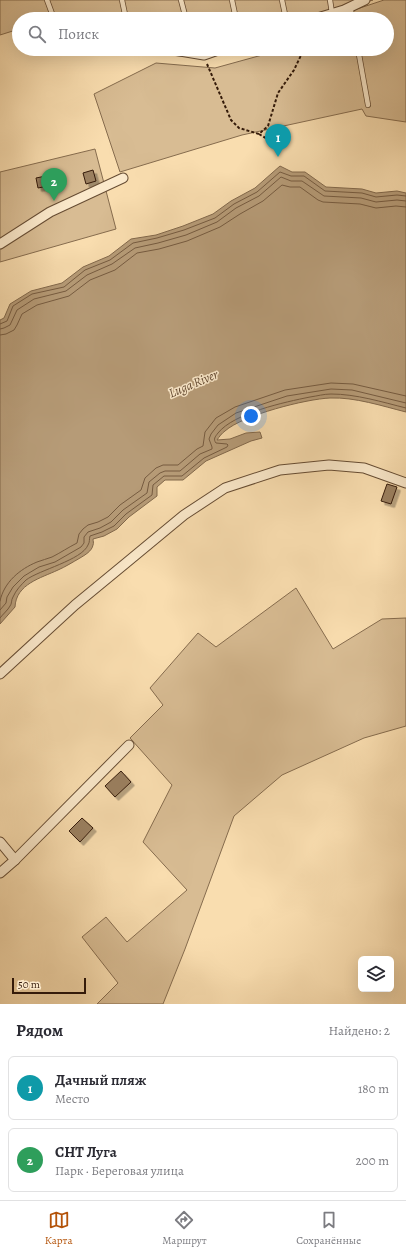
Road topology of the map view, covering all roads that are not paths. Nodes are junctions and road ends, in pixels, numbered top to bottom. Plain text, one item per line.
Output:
1 (48, 0) edge
2 (122, 0) edge
3 (181, 0) edge
4 (232, 0) edge
5 (282, 0) edge
6 (330, 0) edge
7 (365, 0) edge
8 (350, 7) junction
9 (52, 12) edge
10 (125, 12) edge
11 (184, 12) edge
12 (235, 12) edge
13 (285, 12) edge
14 (332, 12) edge
15 (335, 12) edge
16 (351, 12) edge
17 (359, 56) edge
18 (368, 105) dead end
19 (123, 178) dead end
20 (0, 244) edge
21 (406, 483) edge
22 (0, 674) edge
23 (130, 745) dead end
24 (0, 842) edge
25 (15, 860) junction
26 (0, 872) edge

1 - 9 lane
2 - 10 lane
3 - 11 lane
4 - 12 lane
5 - 13 lane
6 - 14 lane
7 - 8 street
8 - 15 street
8 - 16 lane
17 - 18 lane
19 - 20 street
21 - 22 street
23 - 25 street
24 - 25 street
25 - 26 street

